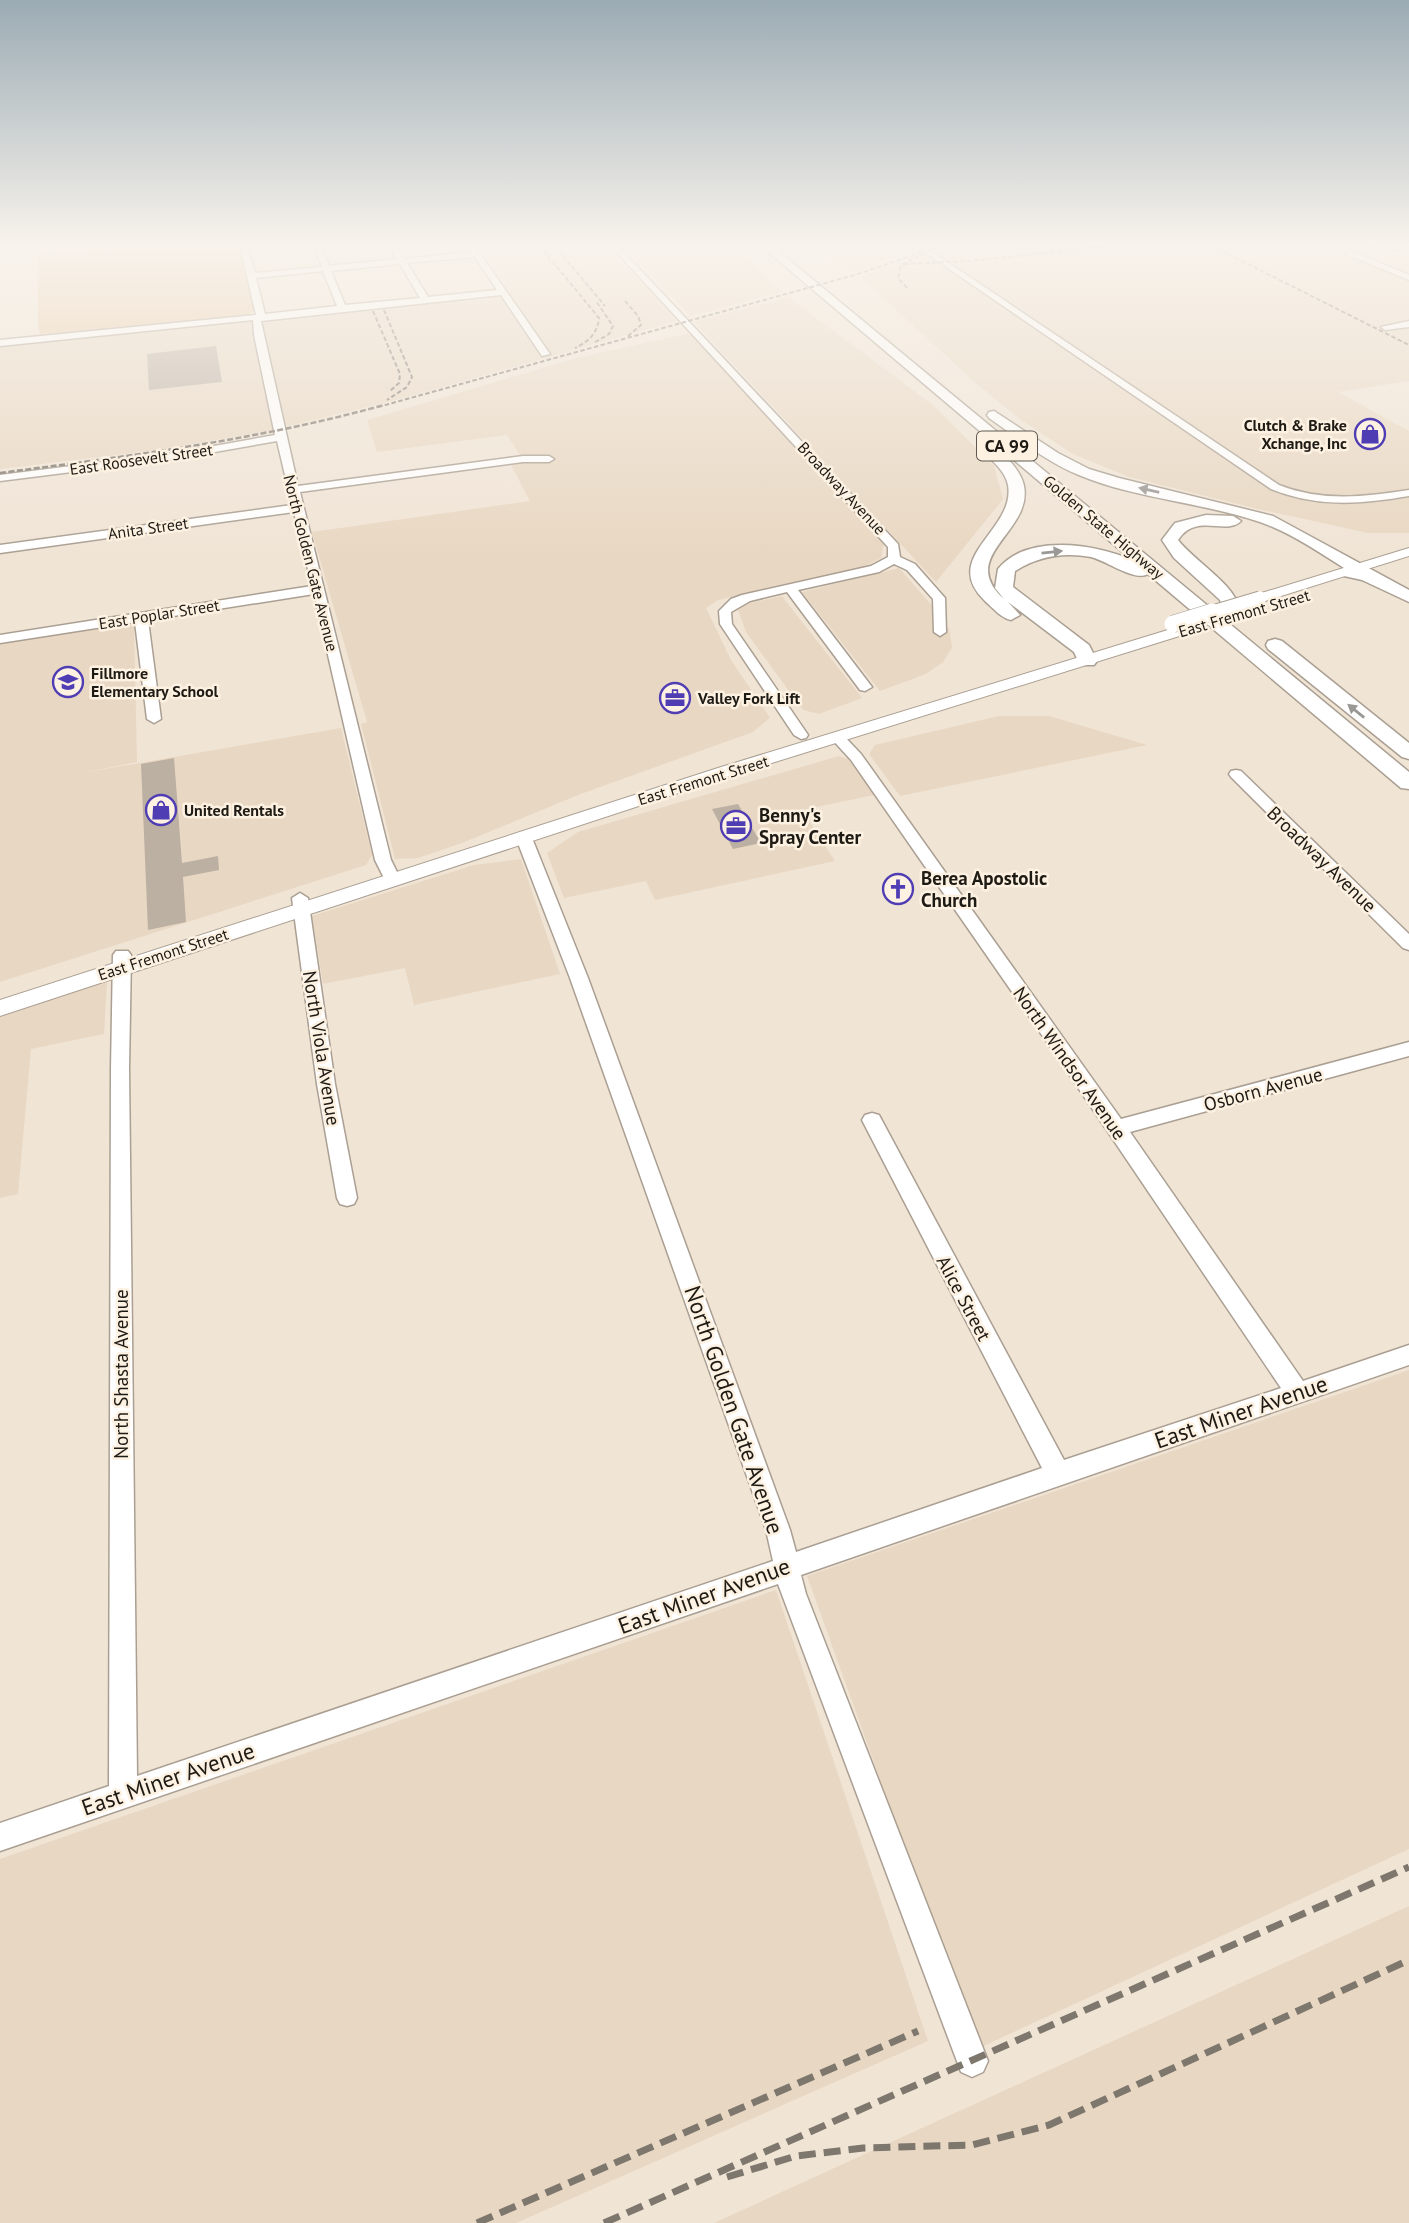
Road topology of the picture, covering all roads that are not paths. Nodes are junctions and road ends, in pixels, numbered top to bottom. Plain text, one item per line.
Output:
1 (261, 349) edge
2 (541, 349) edge
3 (711, 349) edge
4 (891, 349) edge
5 (911, 349) edge
6 (1072, 349) edge
7 (545, 354) dead end
8 (932, 383) junction
9 (986, 410) junction
10 (282, 437) junction
11 (549, 458) dead end
12 (0, 478) edge
13 (1081, 487) dead end
14 (292, 490) junction
15 (1409, 493) edge
16 (297, 508) junction
17 (1156, 548) dead end
18 (0, 549) edge
19 (1409, 552) edge
20 (894, 559) junction
21 (1409, 565) edge
22 (1357, 571) junction
23 (790, 588) junction
24 (319, 589) junction
25 (1409, 597) edge
26 (1265, 602) junction
27 (1230, 609) junction
28 (141, 616) junction
29 (940, 632) dead end
30 (0, 639) edge
31 (1249, 647) junction
32 (1078, 655) junction
33 (865, 687) dead end
34 (154, 719) dead end
35 (832, 732) junction
36 (801, 735) junction
37 (1409, 753) edge
38 (1236, 774) dead end
39 (1409, 783) edge
40 (524, 838) junction
41 (391, 875) junction
42 (301, 904) junction
43 (1409, 944) edge
44 (122, 961) junction
45 (0, 994) edge
46 (0, 1008) edge
47 (1409, 1049) edge
48 (872, 1120) dead end
49 (1116, 1128) junction
50 (346, 1198) dead end
51 (1409, 1355) edge
52 (1298, 1393) junction
53 (1059, 1474) junction
54 (786, 1567) junction
55 (123, 1794) junction
56 (0, 1837) edge
57 (972, 2062) dead end

1 - 10 street, North Golden Gate Avenue
2 - 7 street
3 - 20 street, Broadway Avenue
4 - 8 highway, Golden State Highway / CA 99
5 - 9 highway, Golden State Highway / CA 99
6 - 15 street
8 - 31 highway, Golden State Highway / CA 99
8 - 32 highway
9 - 13 highway, Golden State Highway / CA 99
22 -> 9 highway
10 - 12 street, East Roosevelt Street
10 - 14 street, North Golden Gate Avenue
11 - 14 street
14 - 16 street, North Golden Gate Avenue
16 - 18 street, Anita Street
16 - 24 street, North Golden Gate Avenue
17 - 27 highway, Golden State Highway
19 - 22 main road, East Fremont Street
20 - 23 street, Broadway Avenue
20 - 29 street
21 - 22 main road, East Fremont Street
22 - 25 highway
22 - 26 main road, East Fremont Street
22 - 26 main road, East Fremont Street
22 - 27 highway
23 - 33 street
23 - 36 street, Broadway Avenue
24 - 28 street, East Poplar Street
24 - 41 street, North Golden Gate Avenue
26 - 32 main road, East Fremont Street
37 -> 27 highway, Golden State Highway
28 - 30 street, East Poplar Street
28 - 34 street
32 -> 31 highway
31 - 39 highway, Golden State Highway / CA 99
32 - 35 main road, East Fremont Street
35 - 36 main road, East Fremont Street
35 - 40 main road, East Fremont Street
35 - 49 street, North Windsor Avenue
36 - 41 main road, East Fremont Street
38 - 43 street, Broadway Avenue
40 - 41 main road, East Fremont Street
40 - 54 street, North Golden Gate Avenue
41 - 42 main road, East Fremont Street
42 - 44 main road, East Fremont Street
42 - 50 street, North Viola Avenue
44 - 45 main road, East Fremont Street
44 - 46 main road, East Fremont Street
44 - 55 street, North Shasta Avenue
47 - 49 street, Osborn Avenue
48 - 53 street, Alice Street
49 - 52 street, North Windsor Avenue
51 - 52 street, East Miner Avenue
52 - 53 street, East Miner Avenue
53 - 54 street, East Miner Avenue
54 - 55 street, East Miner Avenue
54 - 57 street, North Golden Gate Avenue
55 - 56 street, East Miner Avenue

